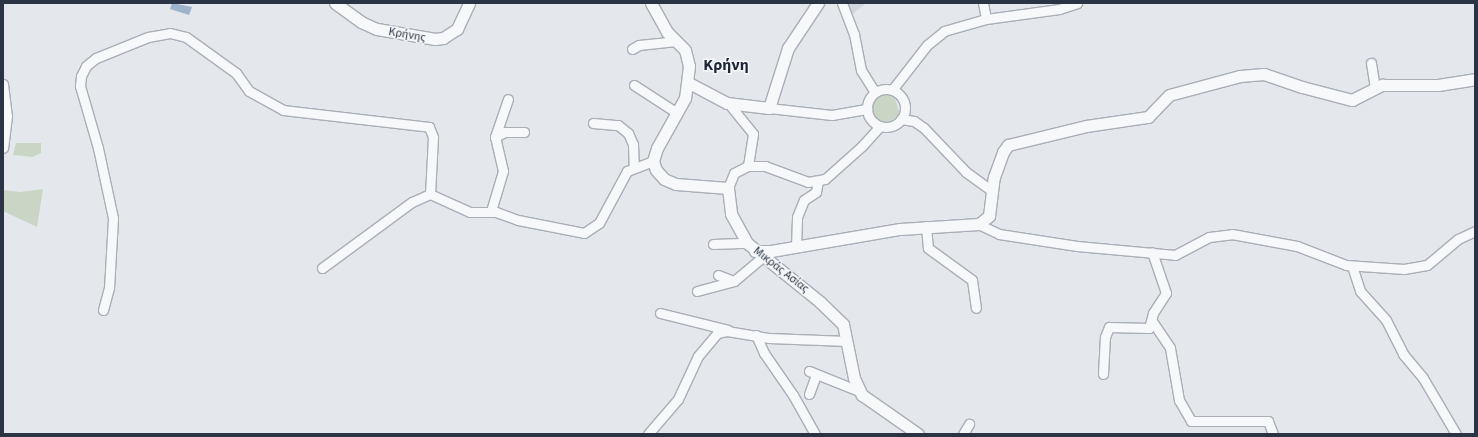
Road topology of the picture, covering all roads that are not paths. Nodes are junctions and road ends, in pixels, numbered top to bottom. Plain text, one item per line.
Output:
1 (335, 3) edge
2 (469, 3) edge
3 (651, 3) edge
4 (818, 3) edge
5 (842, 3) edge
6 (983, 3) edge
7 (1077, 3) edge
8 (986, 18) junction
9 (676, 41) junction
10 (632, 49) dead end
11 (1371, 63) dead end
12 (1475, 78) edge
13 (689, 83) junction
14 (3, 84) edge
15 (634, 85) dead end
16 (1375, 87) junction
17 (892, 90) junction
18 (875, 92) junction
19 (508, 99) dead end
20 (729, 104) junction
21 (769, 108) junction
22 (866, 109) junction
23 (677, 113) junction
24 (901, 119) junction
25 (593, 123) dead end
26 (880, 126) junction
27 (524, 132) dead end
28 (495, 137) junction
29 (3, 148) edge
30 (654, 161) junction
31 (748, 166) junction
32 (634, 167) junction
33 (818, 181) junction
34 (728, 188) junction
35 (992, 191) junction
36 (430, 194) junction
37 (491, 211) junction
38 (978, 224) junction
39 (926, 226) junction
40 (1475, 231) edge
41 (747, 243) junction
42 (713, 244) dead end
43 (796, 247) junction
44 (1152, 252) junction
45 (759, 254) junction
46 (1352, 266) junction
47 (322, 268) dead end
48 (718, 275) dead end
49 (734, 281) junction
50 (697, 290) dead end
51 (976, 308) dead end
52 (104, 310) dead end
53 (660, 313) dead end
54 (1152, 321) junction
55 (733, 332) junction
56 (756, 335) junction
57 (846, 341) junction
58 (1104, 374) dead end
59 (859, 391) junction
60 (809, 394) dead end
61 (969, 424) dead end
62 (648, 434) edge
63 (815, 434) edge
64 (918, 434) edge
65 (963, 434) edge
66 (1273, 434) edge
67 (1456, 434) edge

1 - 2 street, Κρήνης
3 - 9 street
4 - 21 street
5 - 18 street
6 - 8 street
7 - 8 street
8 - 17 street
9 - 10 street
9 - 13 street
11 - 16 street
12 - 16 street
13 - 20 street
13 - 23 street
14 - 29 street
15 - 23 street
16 - 35 street
17 - 18 street
17 - 24 street
18 - 22 street
19 - 28 street
20 - 21 street
20 - 31 street
21 - 22 street
22 - 26 street
23 - 30 street
24 - 26 street
24 - 35 street
25 - 32 street
26 - 33 street
27 - 28 street
28 - 37 street
30 - 32 street
30 - 34 street
31 - 33 street
31 - 34 street
32 - 37 street
33 - 43 street
34 - 41 street, Μικράς Ασίας
35 - 38 street
36 - 37 street
36 - 47 street
36 - 52 street
38 - 39 street
38 - 44 street
39 - 43 street
39 - 51 street
40 - 46 street
41 - 42 street
41 - 45 street, Μικράς Ασίας
43 - 45 street
44 - 46 street
44 - 54 street
45 - 49 street
45 - 57 street, Μικράς Ασίας
46 - 67 street
48 - 49 street
49 - 50 street
53 - 55 street
54 - 58 street
54 - 66 street
55 - 56 street
55 - 62 street
56 - 57 street
56 - 63 street
57 - 59 street, Μικράς Ασίας
59 - 60 street
59 - 64 street, Μικράς Ασίας
61 - 65 street

